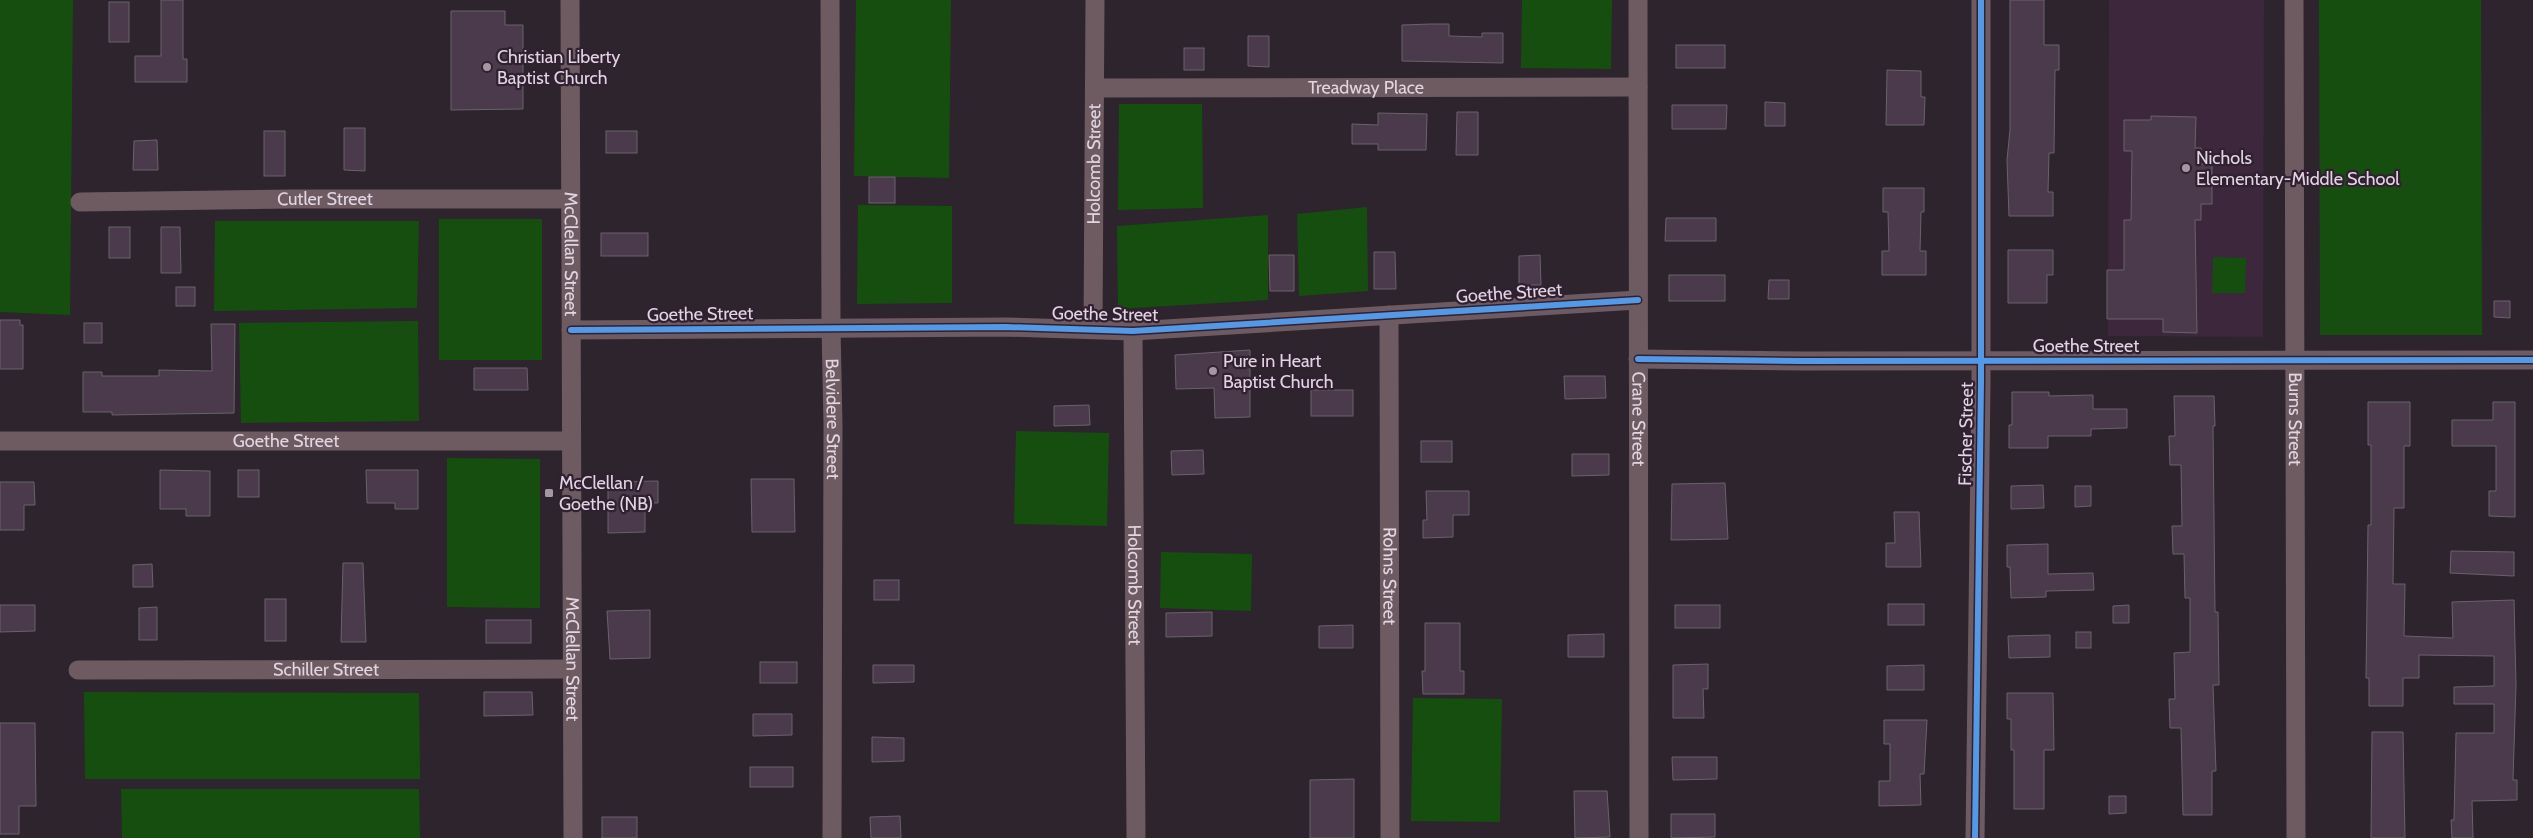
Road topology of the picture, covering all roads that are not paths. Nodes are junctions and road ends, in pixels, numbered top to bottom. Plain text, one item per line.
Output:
1 (570, 0) edge
2 (830, 0) edge
3 (1095, 0) edge
4 (1638, 0) edge
5 (1981, 0) edge
6 (2294, 0) edge
7 (1638, 87) junction
8 (1096, 88) junction
9 (570, 199) junction
10 (80, 202) dead end
11 (1638, 300) junction
12 (1389, 315) junction
13 (831, 327) junction
14 (1093, 329) junction
15 (571, 330) junction
16 (1133, 332) junction
17 (1638, 359) junction
18 (2294, 360) junction
19 (2533, 360) edge
20 (1982, 361) junction
21 (0, 441) edge
22 (571, 441) junction
23 (572, 668) junction
24 (78, 670) dead end
25 (573, 838) edge
26 (832, 838) edge
27 (1136, 838) edge
28 (1390, 838) edge
29 (1639, 838) edge
30 (1975, 838) edge
31 (2296, 838) edge

1 - 9 street, McClellan Street
2 - 13 street, Belvidere Street
3 - 8 street, Holcomb Street
4 - 7 street, Crane Street
5 - 20 street, Fischer Street
6 - 18 street, Burns Street
7 - 8 street, Treadway Place
7 - 11 street, Crane Street
8 - 14 street, Holcomb Street
9 - 10 street, Cutler Street
9 - 15 street, McClellan Street
11 - 12 street, Goethe Street
11 - 17 street, Crane Street
12 - 16 street, Goethe Street
12 - 28 street, Rohns Street
13 - 14 street, Goethe Street
13 - 15 street, Goethe Street
13 - 26 street, Belvidere Street
14 - 16 street, Goethe Street
15 - 22 street, McClellan Street
16 - 27 street, Holcomb Street
17 - 20 street, Goethe Street
17 - 29 street, Crane Street
18 - 19 street, Goethe Street
18 - 20 street, Goethe Street
18 - 31 street, Burns Street
20 - 30 street, Fischer Street
21 - 22 street, Goethe Street
22 - 23 street, McClellan Street
23 - 24 street, Schiller Street
23 - 25 street, McClellan Street

